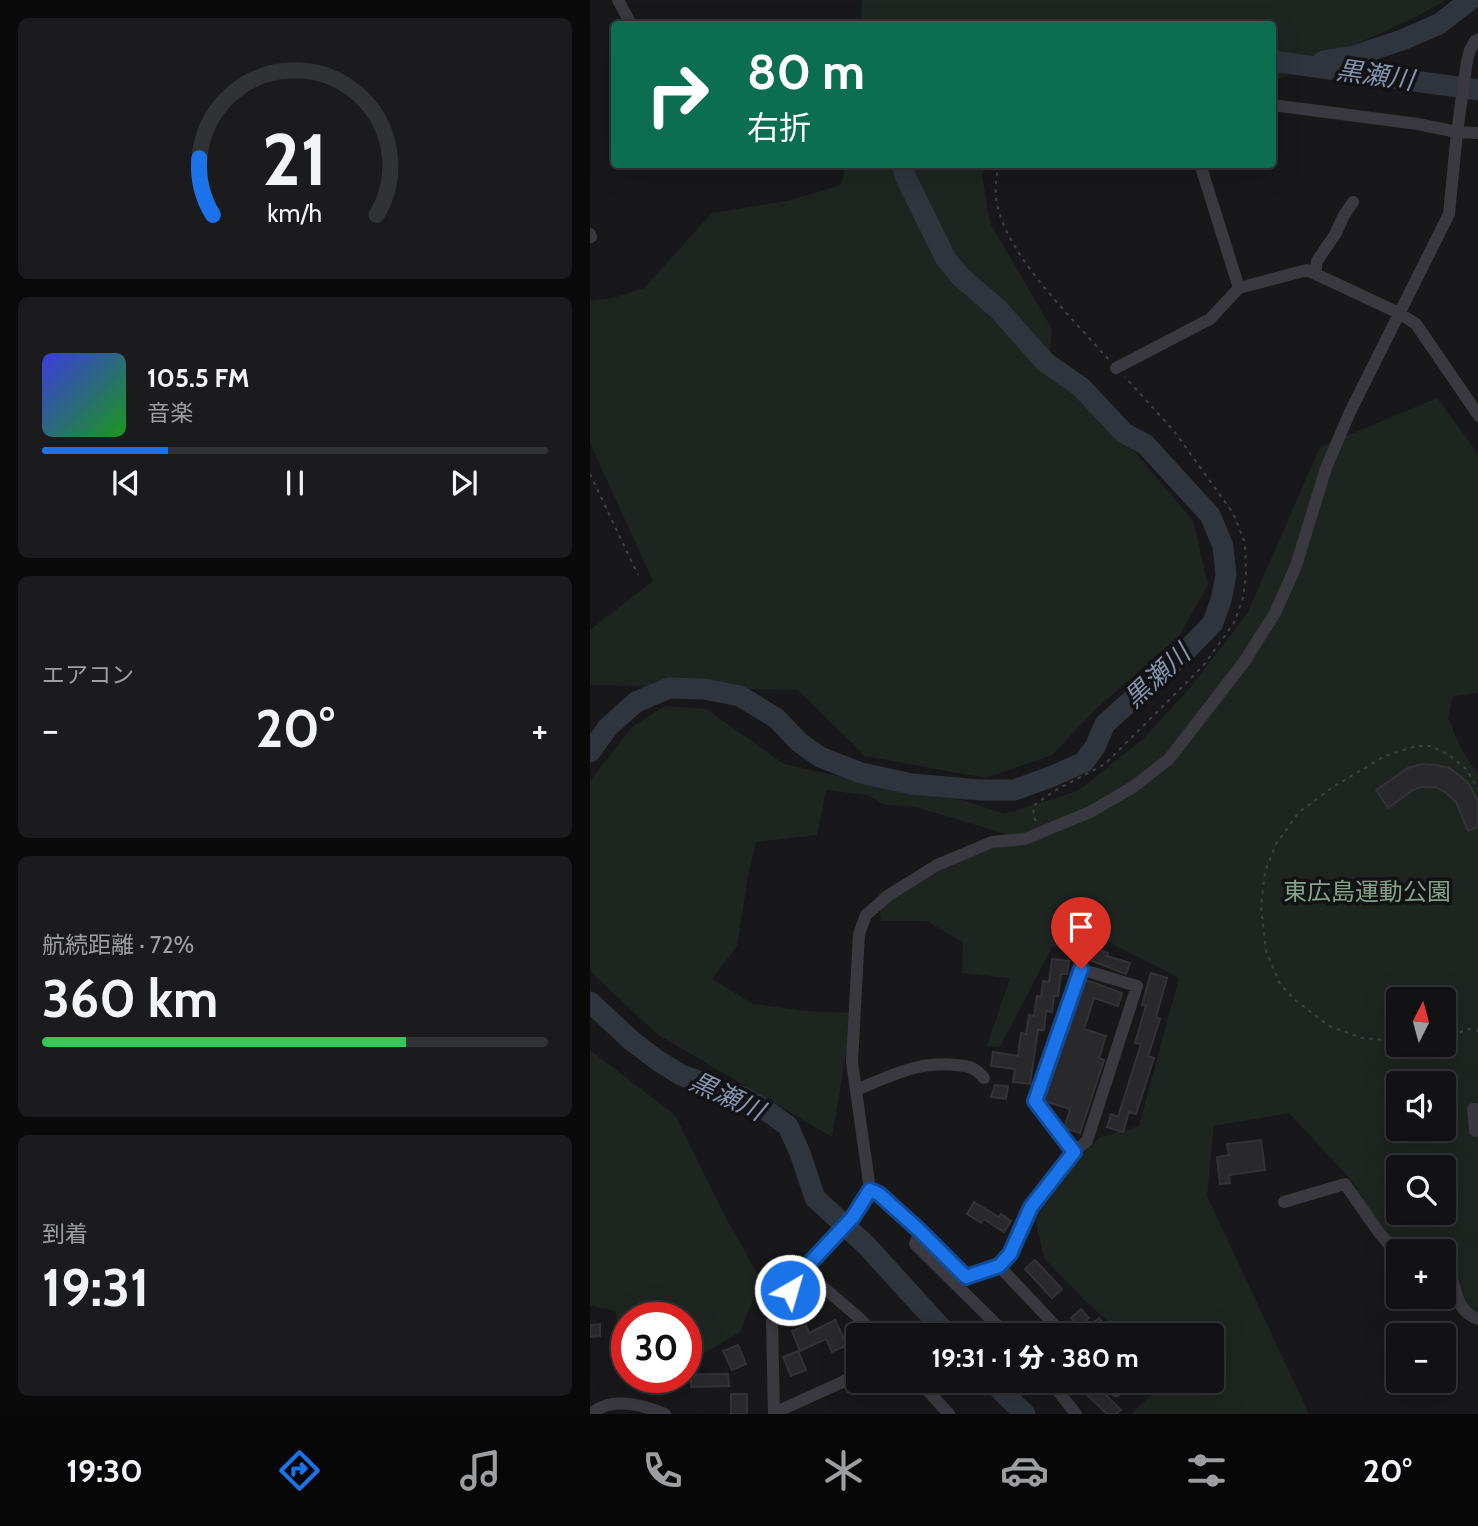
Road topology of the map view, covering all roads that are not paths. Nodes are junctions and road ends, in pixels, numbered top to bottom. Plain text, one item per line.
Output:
1 (617, 0) edge
2 (629, 21) edge
3 (1478, 39) edge
4 (1471, 58) edge
5 (1276, 106) edge
6 (1457, 129) junction
7 (1478, 133) edge
8 (1201, 168) edge
9 (1353, 202) dead end
10 (1315, 274) junction
11 (1239, 288) junction
12 (1399, 313) junction
13 (1116, 368) road end
14 (1478, 416) edge
15 (984, 1078) dead end
16 (856, 1090) junction
17 (1478, 1109) edge
18 (1475, 1131) dead end
19 (1074, 1152) junction
20 (868, 1194) junction
21 (1284, 1202) dead end
22 (920, 1231) junction
23 (1386, 1241) edge
24 (999, 1266) junction
25 (807, 1267) junction
26 (1456, 1295) edge
27 (1478, 1319) edge
28 (864, 1323) edge
29 (995, 1323) edge
30 (1053, 1323) edge
31 (846, 1381) edge
32 (930, 1393) edge
33 (1059, 1393) edge
34 (591, 1414) edge
35 (665, 1414) edge
36 (774, 1414) edge
37 (949, 1414) edge
38 (1076, 1414) edge

1 - 2 street
3 - 4 street
4 - 6 street
5 - 6 street
6 - 7 street
6 - 12 street
8 - 11 street
9 - 10 street
10 - 11 street
10 - 12 street
11 - 13 street
12 - 14 street
12 - 16 street
15 - 16 street
16 - 20 street
17 - 18 street
19 - 19 street
19 - 24 street
20 - 22 street
20 - 25 street
21 - 23 street
22 - 24 street
22 - 29 street
24 - 30 street
25 - 28 street
25 - 36 street
26 - 27 street
31 - 36 street
32 - 37 street
33 - 38 street
34 - 35 street

